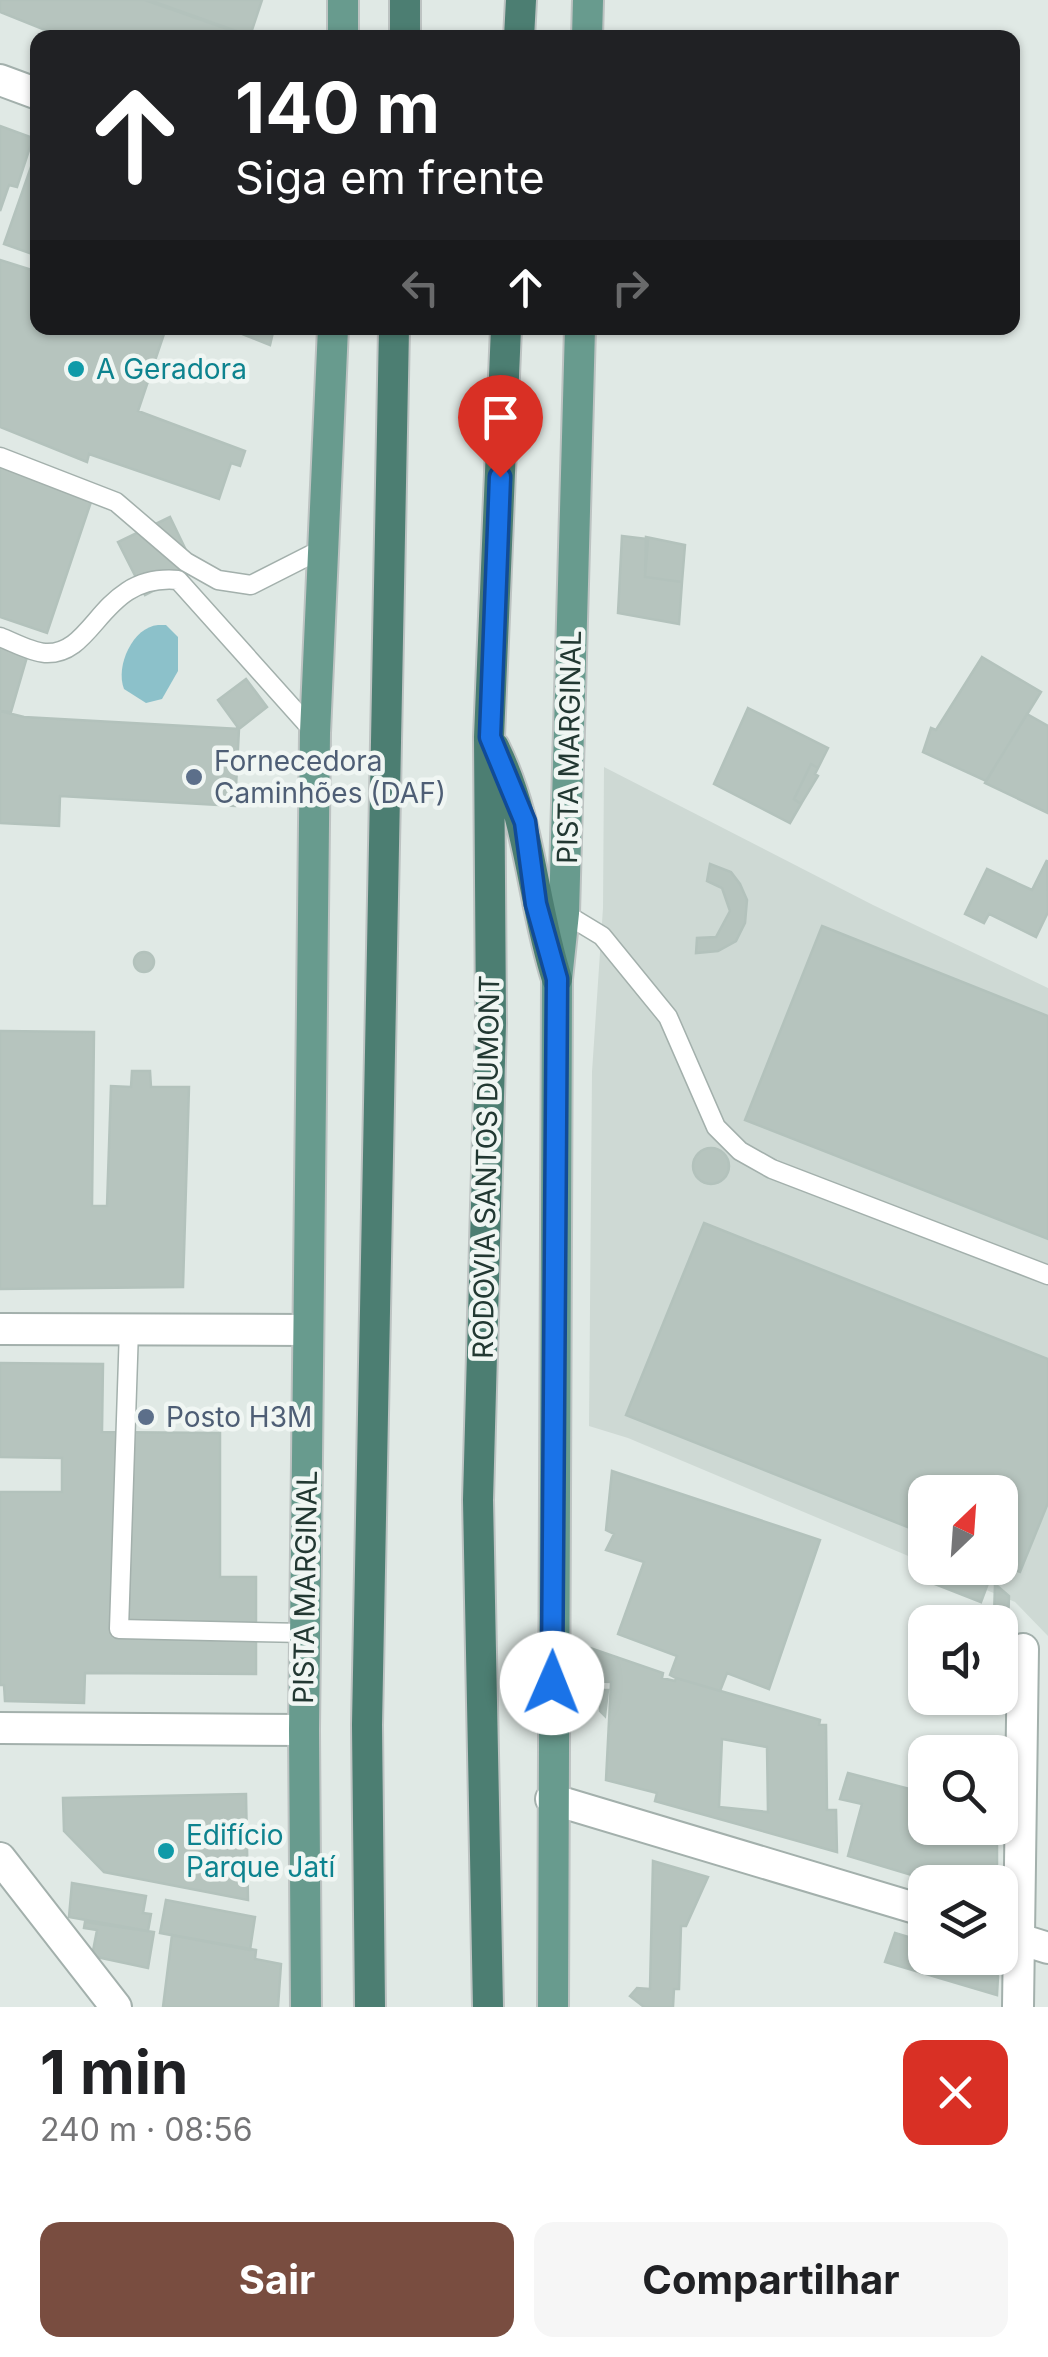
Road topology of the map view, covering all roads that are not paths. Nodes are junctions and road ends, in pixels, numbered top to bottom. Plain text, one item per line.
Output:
1 (344, 0) edge
2 (405, 0) edge
3 (521, 0) edge
4 (588, 0) edge
5 (342, 30) edge
6 (405, 30) edge
7 (519, 30) edge
8 (587, 30) edge
9 (0, 80) edge
10 (30, 91) edge
11 (334, 335) edge
12 (394, 335) edge
13 (506, 335) edge
14 (580, 335) edge
15 (0, 457) edge
16 (324, 548) junction
17 (0, 637) edge
18 (315, 732) junction
19 (490, 737) junction
20 (564, 912) junction
21 (557, 979) junction
22 (1048, 1275) edge
23 (0, 1329) edge
24 (129, 1330) junction
25 (308, 1330) junction
26 (305, 1633) junction
27 (1023, 1649) dead end
28 (0, 1728) edge
29 (304, 1730) junction
30 (550, 1799) junction
31 (0, 1858) edge
32 (1012, 1865) edge
33 (908, 1906) edge
34 (1018, 1939) edge
35 (1048, 1948) edge
36 (1013, 1975) edge
37 (116, 2007) edge
38 (306, 2007) edge
39 (370, 2007) edge
40 (488, 2007) edge
41 (553, 2007) edge
42 (1018, 2007) edge

1 - 5 main road
2 - 6 highway
3 - 7 highway
4 - 8 main road
9 - 10 street
11 - 16 main road, PISTA MARGINAL
12 - 39 highway
13 - 19 highway, RODOVIA SANTOS DUMONT
14 - 20 main road, PISTA MARGINAL
15 - 16 lane
16 - 18 main road, PISTA MARGINAL
17 - 18 lane
18 - 25 main road, PISTA MARGINAL
19 - 21 highway
19 - 40 highway, RODOVIA SANTOS DUMONT
20 - 21 main road, PISTA MARGINAL
20 - 22 lane
21 - 30 main road, PISTA MARGINAL
23 - 24 street
24 - 25 street
24 - 26 lane
25 - 26 main road, PISTA MARGINAL
26 - 29 main road, PISTA MARGINAL
27 - 32 street
28 - 29 street
29 - 38 main road, PISTA MARGINAL
30 - 33 street
30 - 41 main road, PISTA MARGINAL
31 - 37 street
34 - 35 street
36 - 42 street

